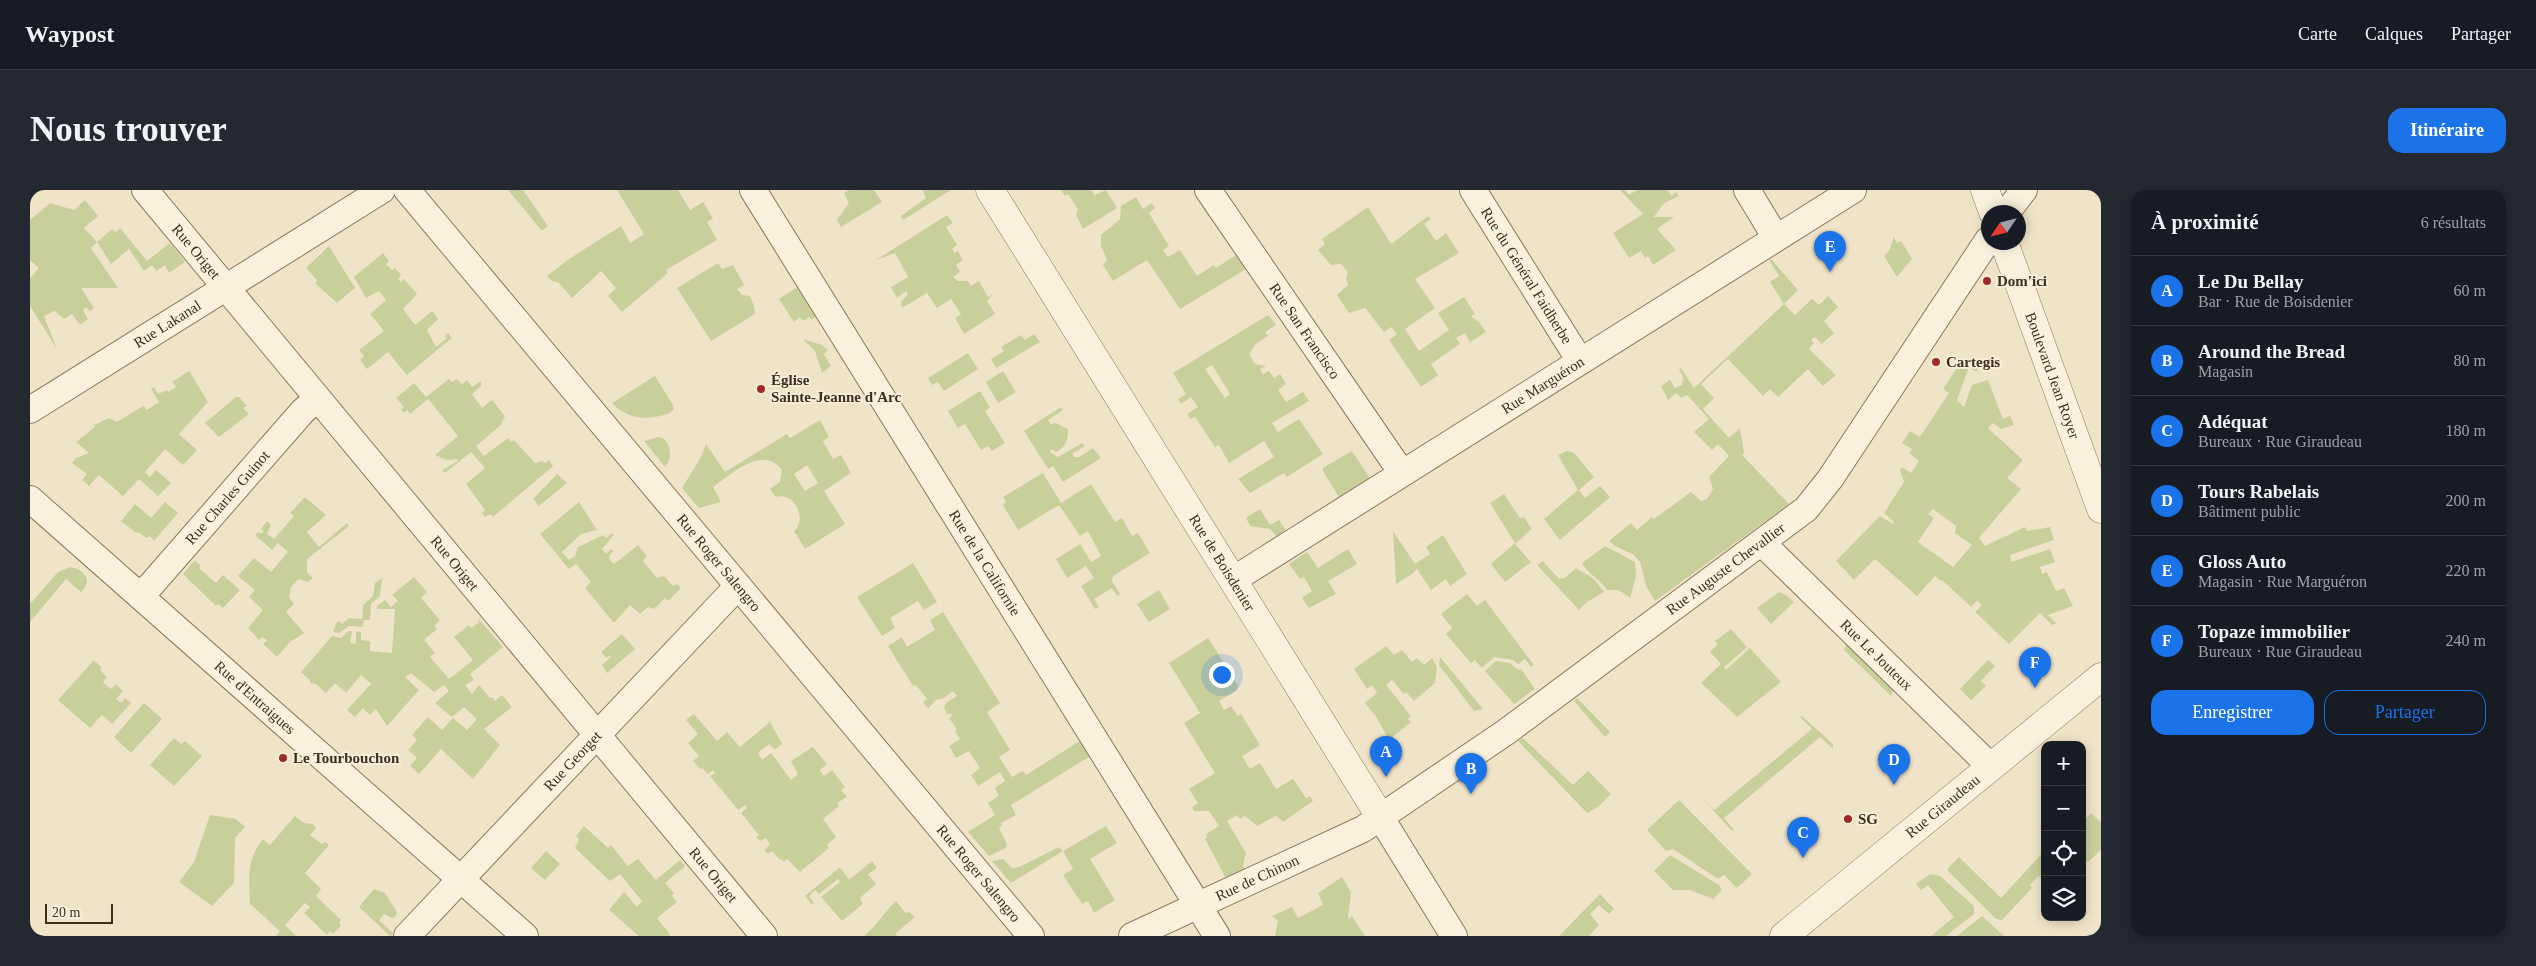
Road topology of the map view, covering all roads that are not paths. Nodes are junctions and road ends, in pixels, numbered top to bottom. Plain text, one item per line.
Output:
1 (145, 190) edge
2 (382, 190) edge
3 (408, 190) edge
4 (753, 190) edge
5 (990, 190) edge
6 (1208, 190) edge
7 (1473, 190) edge
8 (1747, 190) edge
9 (1853, 190) edge
10 (1985, 190) edge
11 (2024, 190) edge
12 (1990, 205) edge
13 (2012, 205) edge
14 (1776, 238) junction
15 (1981, 250) edge
16 (2007, 250) edge
17 (226, 288) junction
18 (1580, 361) junction
19 (317, 399) junction
20 (30, 410) edge
21 (1402, 473) junction
22 (30, 499) edge
23 (2101, 509) edge
24 (1762, 543) junction
25 (1233, 580) junction
26 (738, 586) junction
27 (139, 595) junction
28 (2101, 677) edge
29 (597, 736) junction
30 (1991, 767) junction
31 (1381, 818) junction
32 (462, 880) junction
33 (1198, 905) junction
34 (407, 936) edge
35 (525, 936) edge
36 (764, 936) edge
37 (1031, 936) edge
38 (1132, 936) edge
39 (1217, 936) edge
40 (1454, 936) edge
41 (1784, 936) edge

1 - 17 street, Rue Origet
2 - 17 street, Rue Lakanal
3 - 26 street, Rue Roger Salengro
4 - 33 street, Rue de la Californie
5 - 25 street, Rue de Boisdenier
6 - 21 street, Rue San Francisco
7 - 18 street, Rue du Général Faidherbe
8 - 14 street
9 - 14 street, Rue Marguéron
10 - 12 street
11 - 13 street
14 - 18 street, Rue Marguéron
15 - 24 street, Rue Auguste Chevallier
16 - 23 street, Boulevard Jean Royer
17 - 19 street, Rue Origet
17 - 20 street, Rue Lakanal
18 - 21 street, Rue Marguéron
19 - 27 street, Rue Charles Guinot
19 - 29 street, Rue Origet
21 - 25 street, Rue Marguéron
22 - 27 street, Rue d'Entraigues
24 - 30 street, Rue Le Jouteux
24 - 31 street, Rue Auguste Chevallier
25 - 31 street, Rue de Boisdenier
26 - 29 street, Rue Georget
26 - 37 street, Rue Roger Salengro
27 - 32 street, Rue d'Entraigues
28 - 30 street, Rue Giraudeau
29 - 32 street, Rue Georget
29 - 36 street, Rue Origet
30 - 41 street, Rue Giraudeau
31 - 33 street, Rue de Chinon
31 - 40 street, Rue de Boisdenier
32 - 34 street, Rue Georget
32 - 35 street, Rue d'Entraigues
33 - 38 street, Rue de Chinon
33 - 39 street, Rue de la Californie

